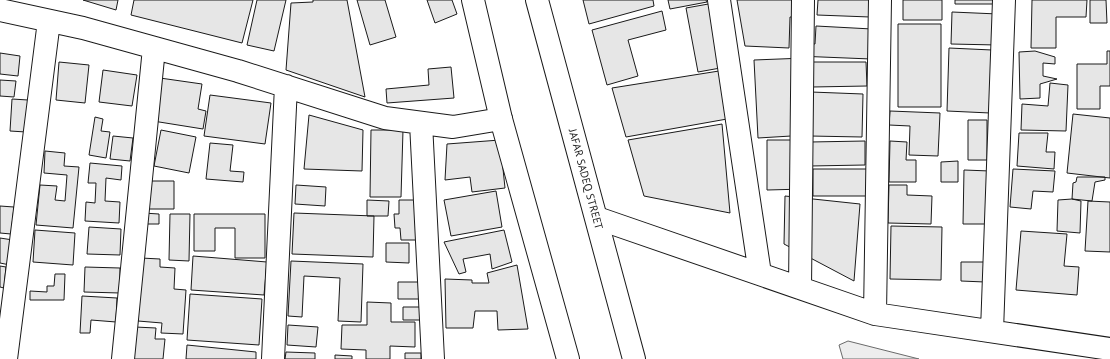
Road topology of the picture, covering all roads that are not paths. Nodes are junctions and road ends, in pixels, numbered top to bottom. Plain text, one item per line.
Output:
1 (473, 0) edge
2 (538, 0) edge
3 (719, 0) edge
4 (803, 0) edge
5 (880, 0) edge
6 (1004, 0) edge
7 (9, 7) edge
8 (49, 20) junction
9 (154, 48) junction
10 (286, 86) junction
11 (501, 120) junction
12 (421, 123) junction
13 (597, 218) junction
14 (760, 274) junction
15 (800, 288) junction
16 (875, 314) junction
17 (992, 331) junction
18 (1110, 349) edge
19 (6, 359) edge
20 (123, 359) edge
21 (273, 359) edge
22 (433, 359) edge
23 (568, 359) edge
24 (634, 359) edge

1 - 11 street
2 - 13 street, JAFAR SADEQ STREET
3 - 14 street
4 - 15 street
5 - 16 street
6 - 17 street
7 - 8 street
8 - 9 street
8 - 19 street
9 - 10 street
9 - 20 street
10 - 12 street
10 - 21 street
11 - 12 street
11 - 23 street
12 - 22 street
13 - 14 street
13 - 24 street, JAFAR SADEQ STREET
14 - 15 street
15 - 16 street
16 - 17 street
17 - 18 street

